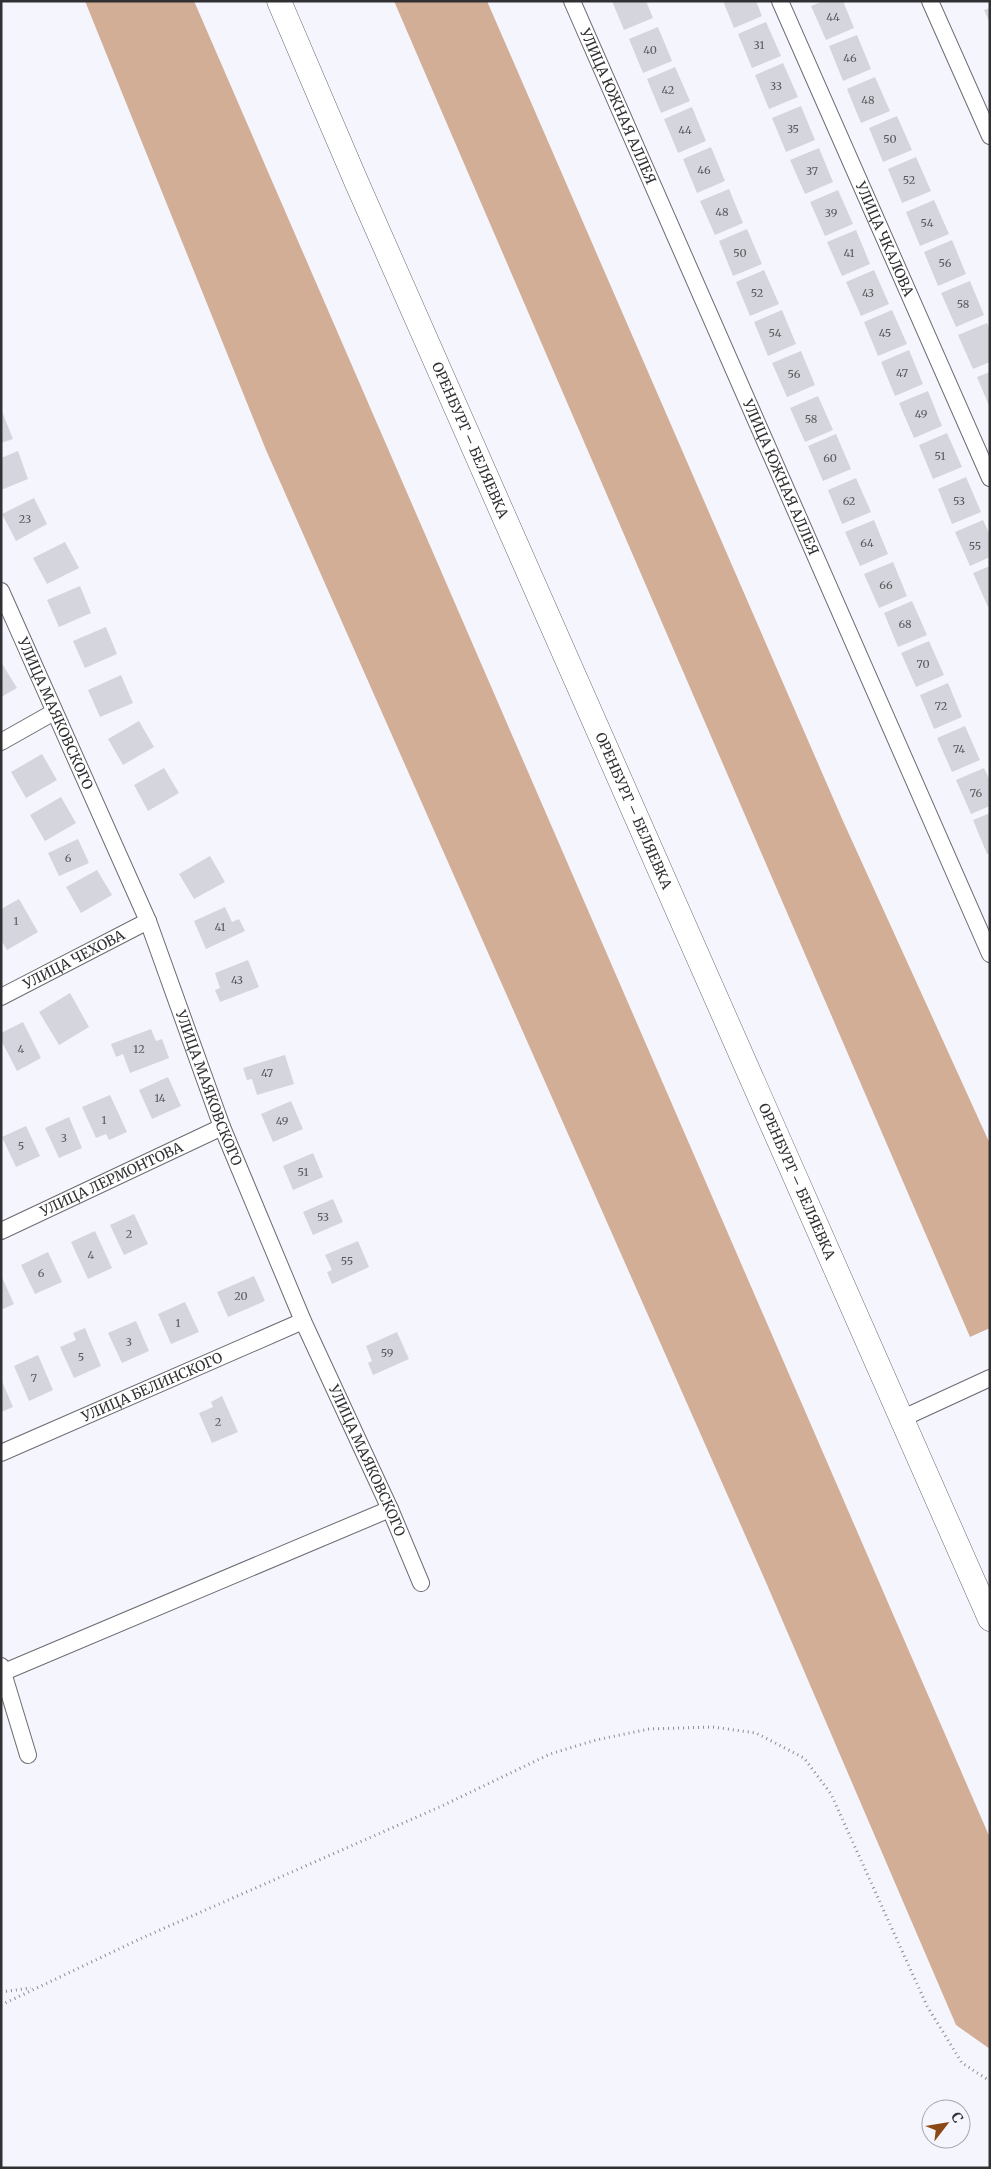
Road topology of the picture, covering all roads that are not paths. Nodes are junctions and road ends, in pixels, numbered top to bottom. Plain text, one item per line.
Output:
1 (279, 1) edge
2 (572, 1) edge
3 (780, 1) edge
4 (930, 1) edge
5 (990, 136) edge
6 (990, 478) edge
7 (1, 591) edge
8 (54, 712) junction
9 (1, 742) edge
10 (148, 921) junction
11 (990, 954) edge
12 (1, 997) edge
13 (222, 1127) junction
14 (1, 1231) edge
15 (303, 1321) junction
16 (990, 1378) edge
17 (901, 1418) junction
18 (1, 1453) edge
19 (390, 1509) junction
20 (421, 1583) dead end
21 (990, 1619) edge
22 (3, 1669) edge
23 (28, 1756) dead end

1 - 17 main road, ОРЕНБУРГ – БЕЛЯЕВКА
2 - 11 street, УЛИЦА ЮЖНАЯ АЛЛЕЯ
3 - 6 street, УЛИЦА ЧКАЛОВА
4 - 5 street
7 - 8 street, УЛИЦА МАЯКОВСКОГО
8 - 9 street
8 - 10 street, УЛИЦА МАЯКОВСКОГО
10 - 12 street, УЛИЦА ЧЕХОВА
10 - 13 street, УЛИЦА МАЯКОВСКОГО
13 - 14 street, УЛИЦА ЛЕРМОНТОВА
13 - 15 street, УЛИЦА МАЯКОВСКОГО
15 - 18 street, УЛИЦА БЕЛИНСКОГО
15 - 19 street, УЛИЦА МАЯКОВСКОГО
16 - 17 street
17 - 21 main road, ОРЕНБУРГ – БЕЛЯЕВКА
19 - 20 street, УЛИЦА МАЯКОВСКОГО
19 - 22 street
22 - 23 street

